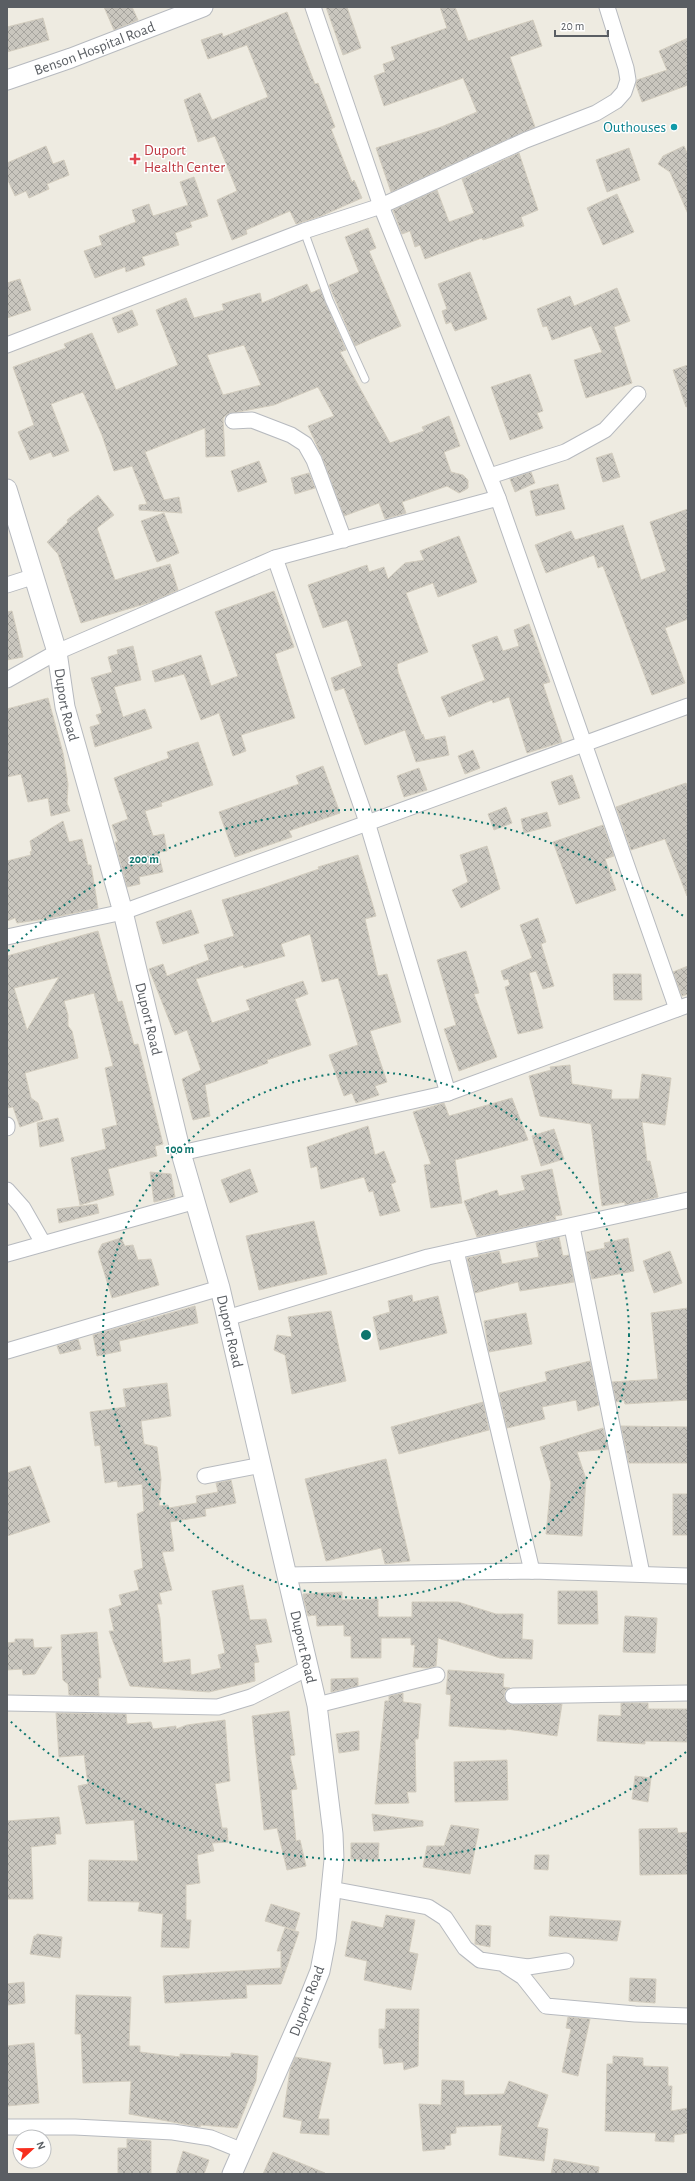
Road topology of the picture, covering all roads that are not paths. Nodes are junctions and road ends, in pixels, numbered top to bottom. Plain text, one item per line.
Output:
1 (203, 7) edge
2 (313, 7) edge
3 (608, 7) edge
4 (7, 80) edge
5 (381, 206) junction
6 (304, 231) junction
7 (7, 345) edge
8 (365, 379) dead end
9 (638, 394) dead end
10 (234, 421) dead end
11 (490, 476) junction
12 (7, 489) edge
13 (498, 498) junction
14 (344, 540) junction
15 (275, 558) junction
16 (32, 577) junction
17 (7, 585) edge
18 (57, 652) junction
19 (7, 680) edge
20 (688, 706) edge
21 (585, 744) junction
22 (367, 822) junction
23 (123, 912) junction
24 (7, 937) edge
25 (682, 1007) edge
26 (448, 1093) junction
27 (181, 1153) junction
28 (7, 1190) edge
29 (688, 1200) edge
30 (196, 1201) junction
31 (572, 1227) junction
32 (43, 1243) junction
33 (456, 1251) junction
34 (7, 1254) edge
35 (220, 1288) junction
36 (227, 1318) junction
37 (7, 1350) edge
38 (262, 1465) junction
39 (205, 1476) dead end
40 (532, 1571) junction
41 (642, 1574) junction
42 (287, 1575) junction
43 (688, 1576) edge
44 (308, 1668) junction
45 (437, 1675) dead end
46 (688, 1693) edge
47 (512, 1696) dead end
48 (7, 1703) edge
49 (317, 1705) junction
50 (331, 1889) junction
51 (566, 1961) dead end
52 (503, 1964) junction
53 (688, 2016) edge
54 (7, 2128) edge
55 (243, 2151) junction
56 (232, 2174) edge

1 - 4 street, Benson Hospital Road
2 - 5 street
3 - 5 street
5 - 6 street
5 - 11 street
6 - 7 street
6 - 8 lane
9 - 11 street
10 - 14 street
11 - 13 street
12 - 16 street, Duport Road
13 - 14 street
13 - 21 street
14 - 15 street
15 - 18 street
15 - 22 street
16 - 17 street
16 - 18 street, Duport Road
18 - 19 street
18 - 23 street, Duport Road
20 - 21 street
21 - 22 street
21 - 25 street
22 - 23 street
22 - 26 street
23 - 24 street
23 - 27 street, Duport Road
25 - 26 street
26 - 27 street
27 - 30 street, Duport Road
28 - 32 street
29 - 31 street
30 - 32 street
30 - 35 street, Duport Road
31 - 33 street
31 - 41 street
32 - 34 street
33 - 36 street
33 - 40 street
35 - 36 street, Duport Road
35 - 37 street
36 - 38 street, Duport Road
38 - 39 street
38 - 42 street, Duport Road
40 - 41 street
40 - 42 street
41 - 43 street
42 - 44 street, Duport Road
44 - 48 street
44 - 49 street, Duport Road
45 - 49 street
46 - 47 street
49 - 50 street, Duport Road
50 - 52 street
50 - 55 street, Duport Road
51 - 52 street
52 - 53 street
54 - 55 street
55 - 56 street, Duport Road

